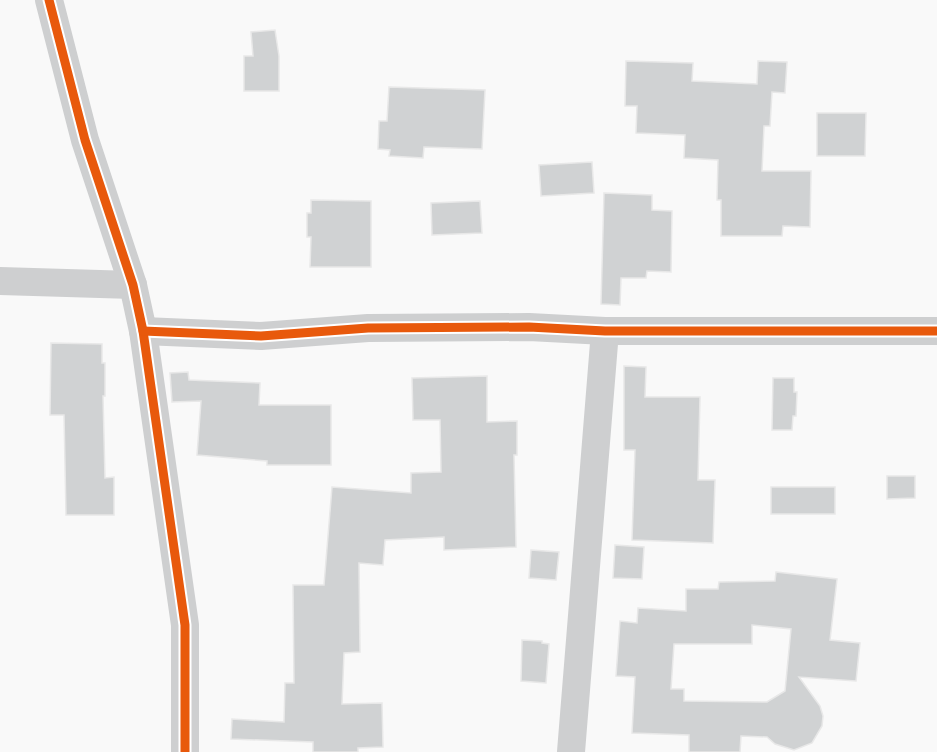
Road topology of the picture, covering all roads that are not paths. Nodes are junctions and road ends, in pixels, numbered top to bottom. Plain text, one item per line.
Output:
1 (50, 0) edge
2 (0, 281) edge
3 (133, 285) junction
4 (143, 331) junction
5 (937, 331) edge
6 (604, 332) junction
7 (186, 752) edge
8 (571, 752) edge

1 - 3 street
2 - 3 street
3 - 4 street
4 - 6 street
4 - 7 street
5 - 6 street
6 - 8 street

